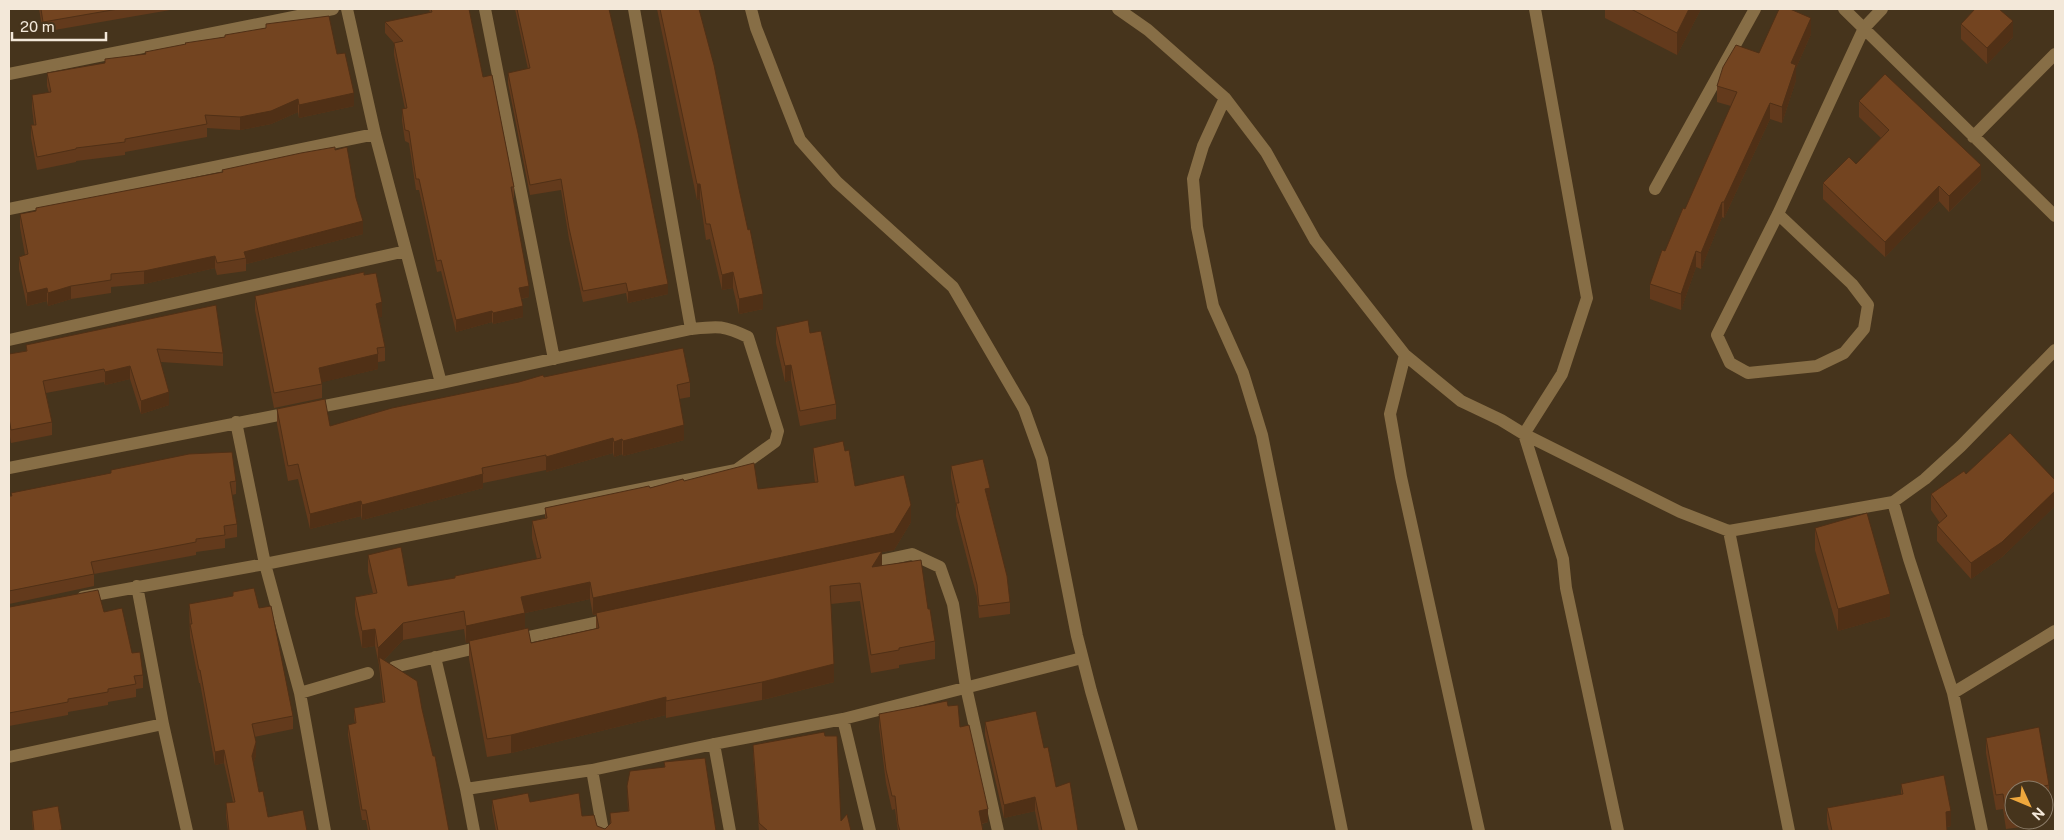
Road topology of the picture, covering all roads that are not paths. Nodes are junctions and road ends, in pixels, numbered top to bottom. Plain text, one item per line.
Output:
1 (333, 9) edge
2 (347, 9) edge
3 (485, 9) edge
4 (634, 9) edge
5 (751, 9) edge
6 (1118, 9) edge
7 (1535, 9) edge
8 (1755, 9) edge
9 (1844, 9) edge
10 (1882, 9) edge
11 (1864, 28) junction
12 (2055, 54) edge
13 (9, 74) edge
14 (1225, 98) junction
15 (375, 134) junction
16 (1973, 137) junction
17 (1656, 189) dead end
18 (9, 209) edge
19 (1778, 214) junction
20 (2055, 216) edge
21 (406, 251) junction
22 (690, 329) junction
23 (9, 340) edge
24 (2055, 350) edge
25 (1405, 355) junction
26 (554, 359) junction
27 (441, 383) junction
28 (236, 422) junction
29 (1524, 434) junction
30 (9, 468) edge
31 (1893, 502) junction
32 (1729, 531) junction
33 (265, 564) junction
34 (854, 566) edge
35 (137, 586) junction
36 (73, 599) edge
37 (620, 617) edge
38 (2055, 631) edge
39 (435, 657) junction
40 (1082, 658) junction
41 (394, 666) edge
42 (368, 673) dead end
43 (966, 687) junction
44 (300, 693) junction
45 (1953, 693) junction
46 (843, 719) junction
47 (163, 724) junction
48 (714, 744) junction
49 (9, 757) edge
50 (592, 770) junction
51 (466, 789) junction
52 (187, 831) edge
53 (325, 831) edge
54 (474, 831) edge
55 (603, 831) edge
56 (730, 831) edge
57 (870, 831) edge
58 (998, 831) edge
59 (1132, 831) edge
60 (1342, 831) edge
61 (1479, 831) edge
62 (1618, 831) edge
63 (1789, 831) edge
64 (1982, 831) edge

1 - 13 street
2 - 15 street
3 - 26 street
4 - 22 street
5 - 40 street
6 - 14 street
7 - 29 street
8 - 17 street
9 - 11 street
10 - 11 street
11 - 16 street
11 - 19 street
12 - 16 street
14 - 25 street
14 - 60 street
15 - 18 street
15 - 21 street
16 - 20 street
19 - 19 street
21 - 23 street
21 - 27 street
22 - 26 street
22 - 33 street
24 - 31 street
25 - 29 street
25 - 61 street
26 - 27 street
27 - 28 street
28 - 30 street
28 - 33 street
29 - 32 street
29 - 62 street
31 - 32 street
31 - 45 street
32 - 63 street
33 - 35 street
33 - 44 street
34 - 43 street
35 - 36 street
35 - 47 street
37 - 39 street
38 - 45 street
39 - 41 street
39 - 51 street
40 - 43 street
40 - 59 street
42 - 44 street
43 - 46 street
43 - 58 street
44 - 53 street
45 - 64 street
46 - 48 street
46 - 57 street
47 - 49 street
47 - 52 street
48 - 50 street
48 - 56 street
50 - 51 street
50 - 55 street
51 - 54 street

